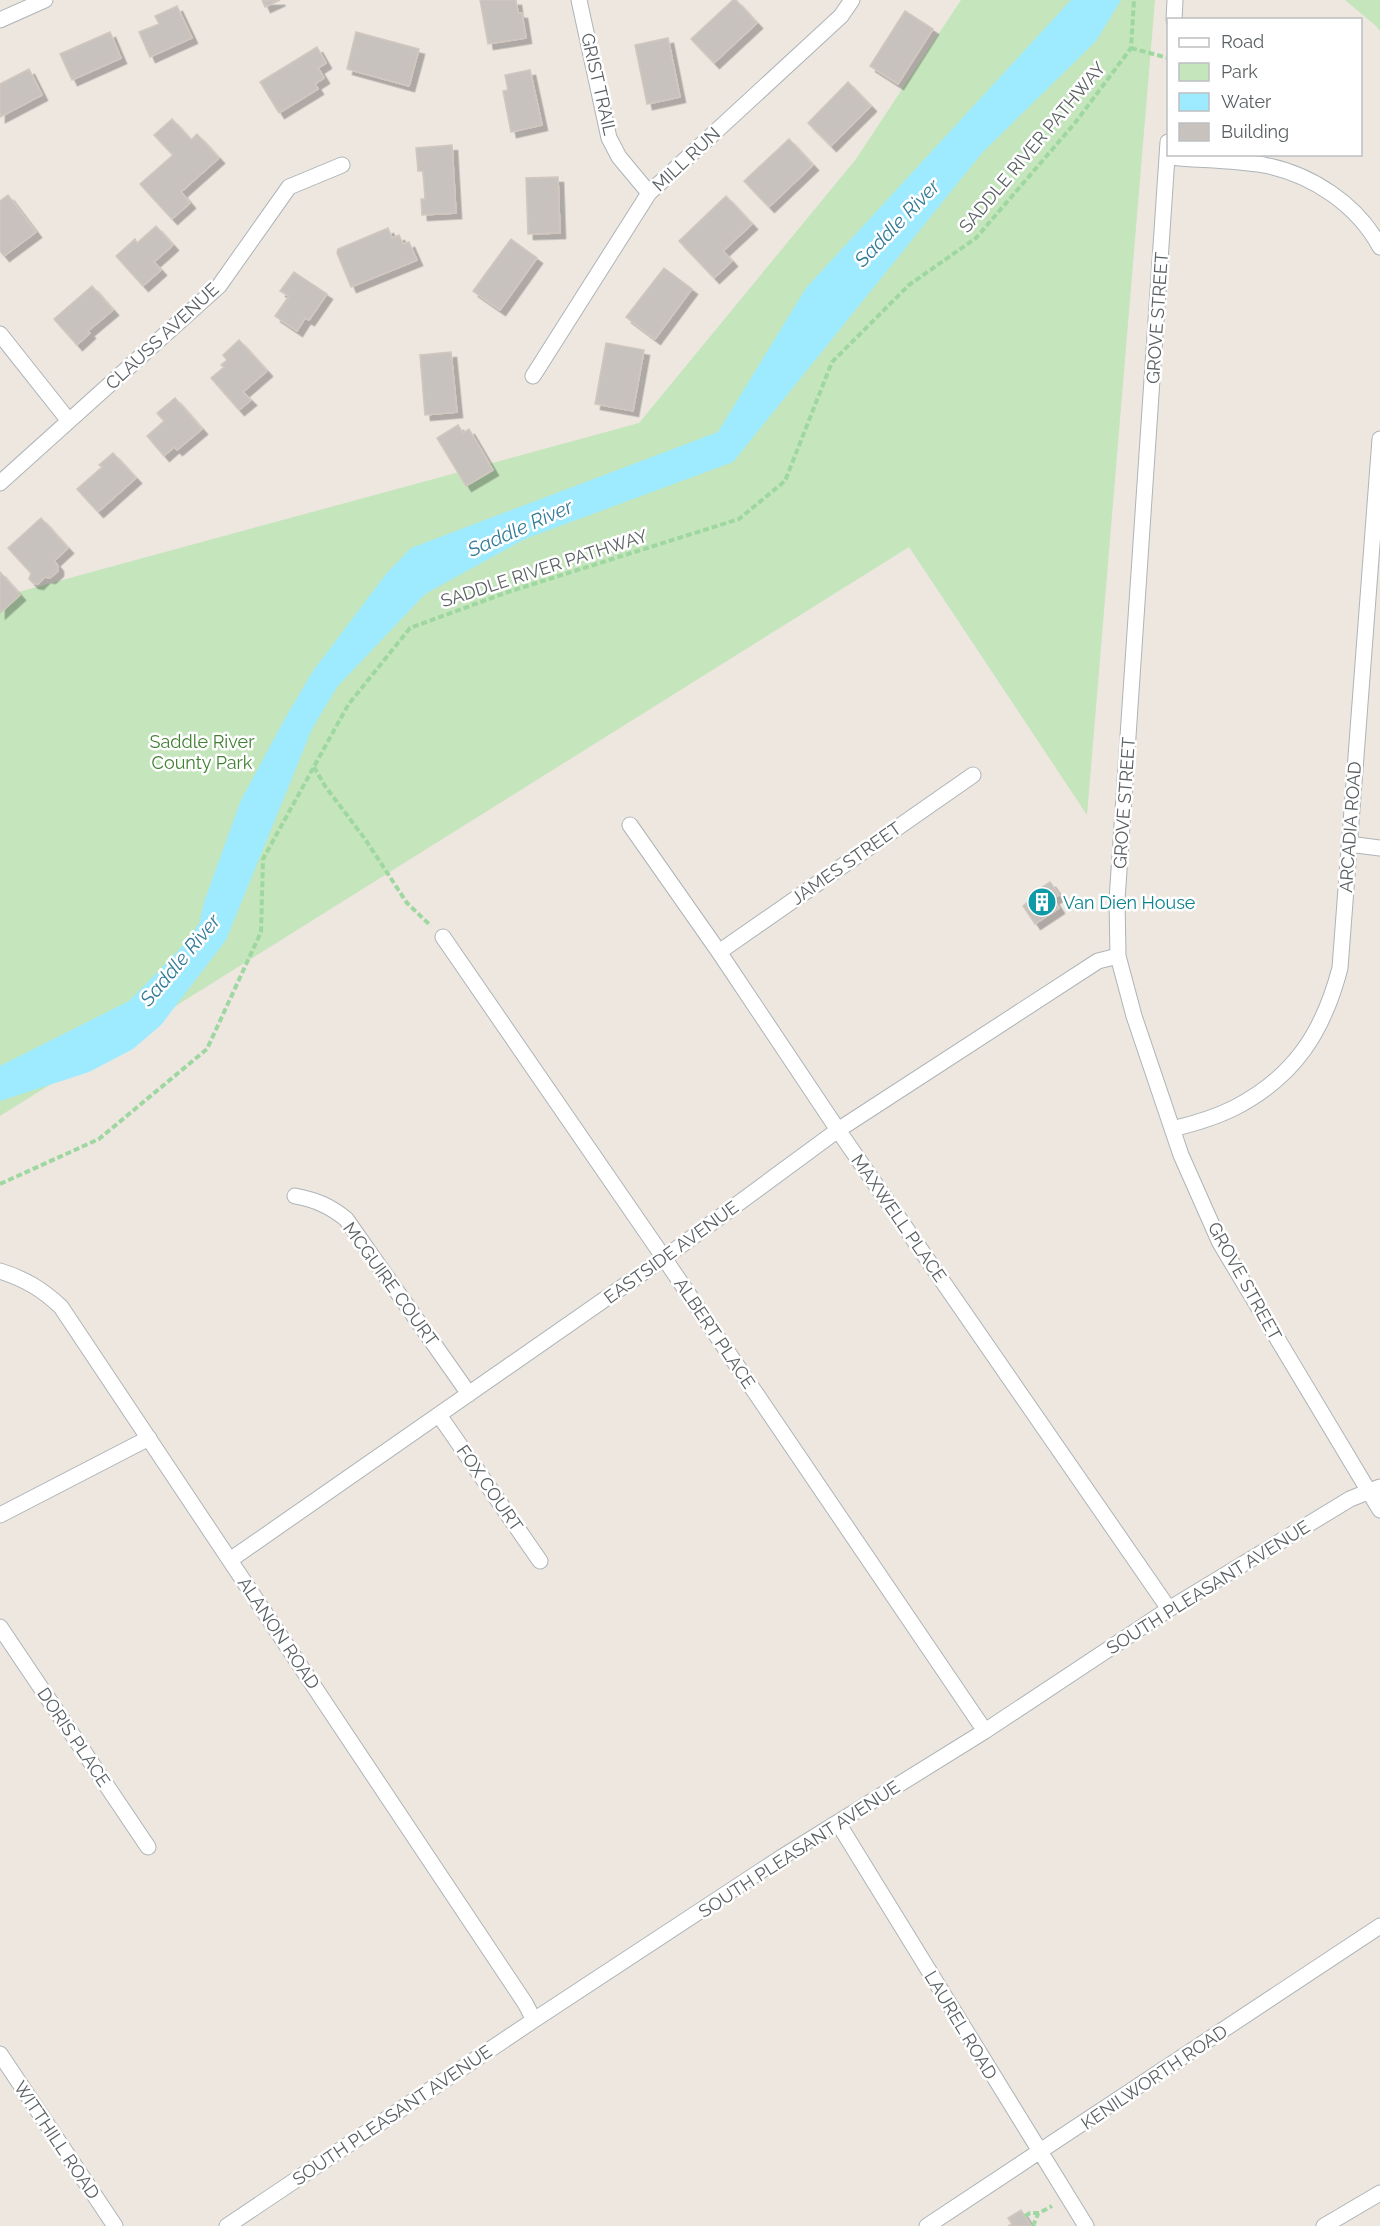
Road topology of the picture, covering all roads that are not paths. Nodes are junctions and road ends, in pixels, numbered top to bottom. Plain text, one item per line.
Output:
1 (45, 0) edge
2 (579, 0) edge
3 (852, 0) edge
4 (1175, 0) edge
5 (1174, 18) edge
6 (0, 20) edge
7 (1168, 156) edge
8 (1206, 156) edge
9 (342, 165) dead end
10 (649, 193) junction
11 (1380, 247) edge
12 (0, 334) edge
13 (533, 376) dead end
14 (69, 421) junction
15 (1380, 439) edge
16 (0, 483) edge
17 (1375, 547) edge
18 (973, 775) dead end
19 (630, 825) dead end
20 (1349, 844) junction
21 (1380, 848) edge
22 (442, 937) road end
23 (719, 952) junction
24 (1118, 956) junction
25 (838, 1130) junction
26 (1172, 1130) junction
27 (295, 1196) dead end
28 (664, 1258) junction
29 (0, 1271) edge
30 (469, 1394) junction
31 (440, 1415) junction
32 (149, 1438) junction
33 (1375, 1489) edge
34 (1380, 1510) edge
35 (0, 1515) edge
36 (230, 1560) junction
37 (540, 1561) dead end
38 (1169, 1609) junction
39 (0, 1627) edge
40 (985, 1731) junction
41 (838, 1823) junction
42 (148, 1846) dead end
43 (1380, 1926) edge
44 (534, 2020) junction
45 (0, 2054) edge
46 (1040, 2152) junction
47 (1380, 2193) edge
48 (115, 2226) edge
49 (227, 2226) edge
50 (927, 2226) edge
51 (1086, 2226) edge
52 (1324, 2226) edge

1 - 6 street
2 - 10 street, GRIST TRAIL
3 - 10 street, MILL RUN
4 - 5 street
7 - 24 street, GROVE STREET
8 - 11 street
9 - 14 street, CLAUSS AVENUE
10 - 13 street, MILL RUN
12 - 14 street
14 - 16 street, CLAUSS AVENUE
15 - 17 street, ARCADIA ROAD
17 - 20 street, ARCADIA ROAD
18 - 23 street, JAMES STREET
19 - 23 street, MAXWELL PLACE
20 - 21 street
20 - 26 street, ARCADIA ROAD
22 - 28 street, ALBERT PLACE
23 - 25 street, MAXWELL PLACE
24 - 25 street, EASTSIDE AVENUE
24 - 26 street, GROVE STREET
25 - 28 street, EASTSIDE AVENUE
25 - 38 street, MAXWELL PLACE
26 - 33 street, GROVE STREET
27 - 30 street, MCGUIRE COURT
28 - 30 street, EASTSIDE AVENUE
28 - 40 street, ALBERT PLACE
29 - 32 street, ALANON ROAD
30 - 31 street, EASTSIDE AVENUE
31 - 36 street, EASTSIDE AVENUE
31 - 37 street, FOX COURT
32 - 35 street
32 - 36 street, ALANON ROAD
33 - 34 street, GROVE STREET
33 - 38 street, SOUTH PLEASANT AVENUE
36 - 44 street, ALANON ROAD
38 - 40 street, SOUTH PLEASANT AVENUE
39 - 42 street, DORIS PLACE
40 - 41 street, SOUTH PLEASANT AVENUE
41 - 44 street, SOUTH PLEASANT AVENUE
41 - 46 street, LAUREL ROAD
43 - 46 street, KENILWORTH ROAD
44 - 49 street, SOUTH PLEASANT AVENUE
45 - 48 street, WITTHILL ROAD
46 - 50 street, KENILWORTH ROAD
46 - 51 street, LAUREL ROAD
47 - 52 street

